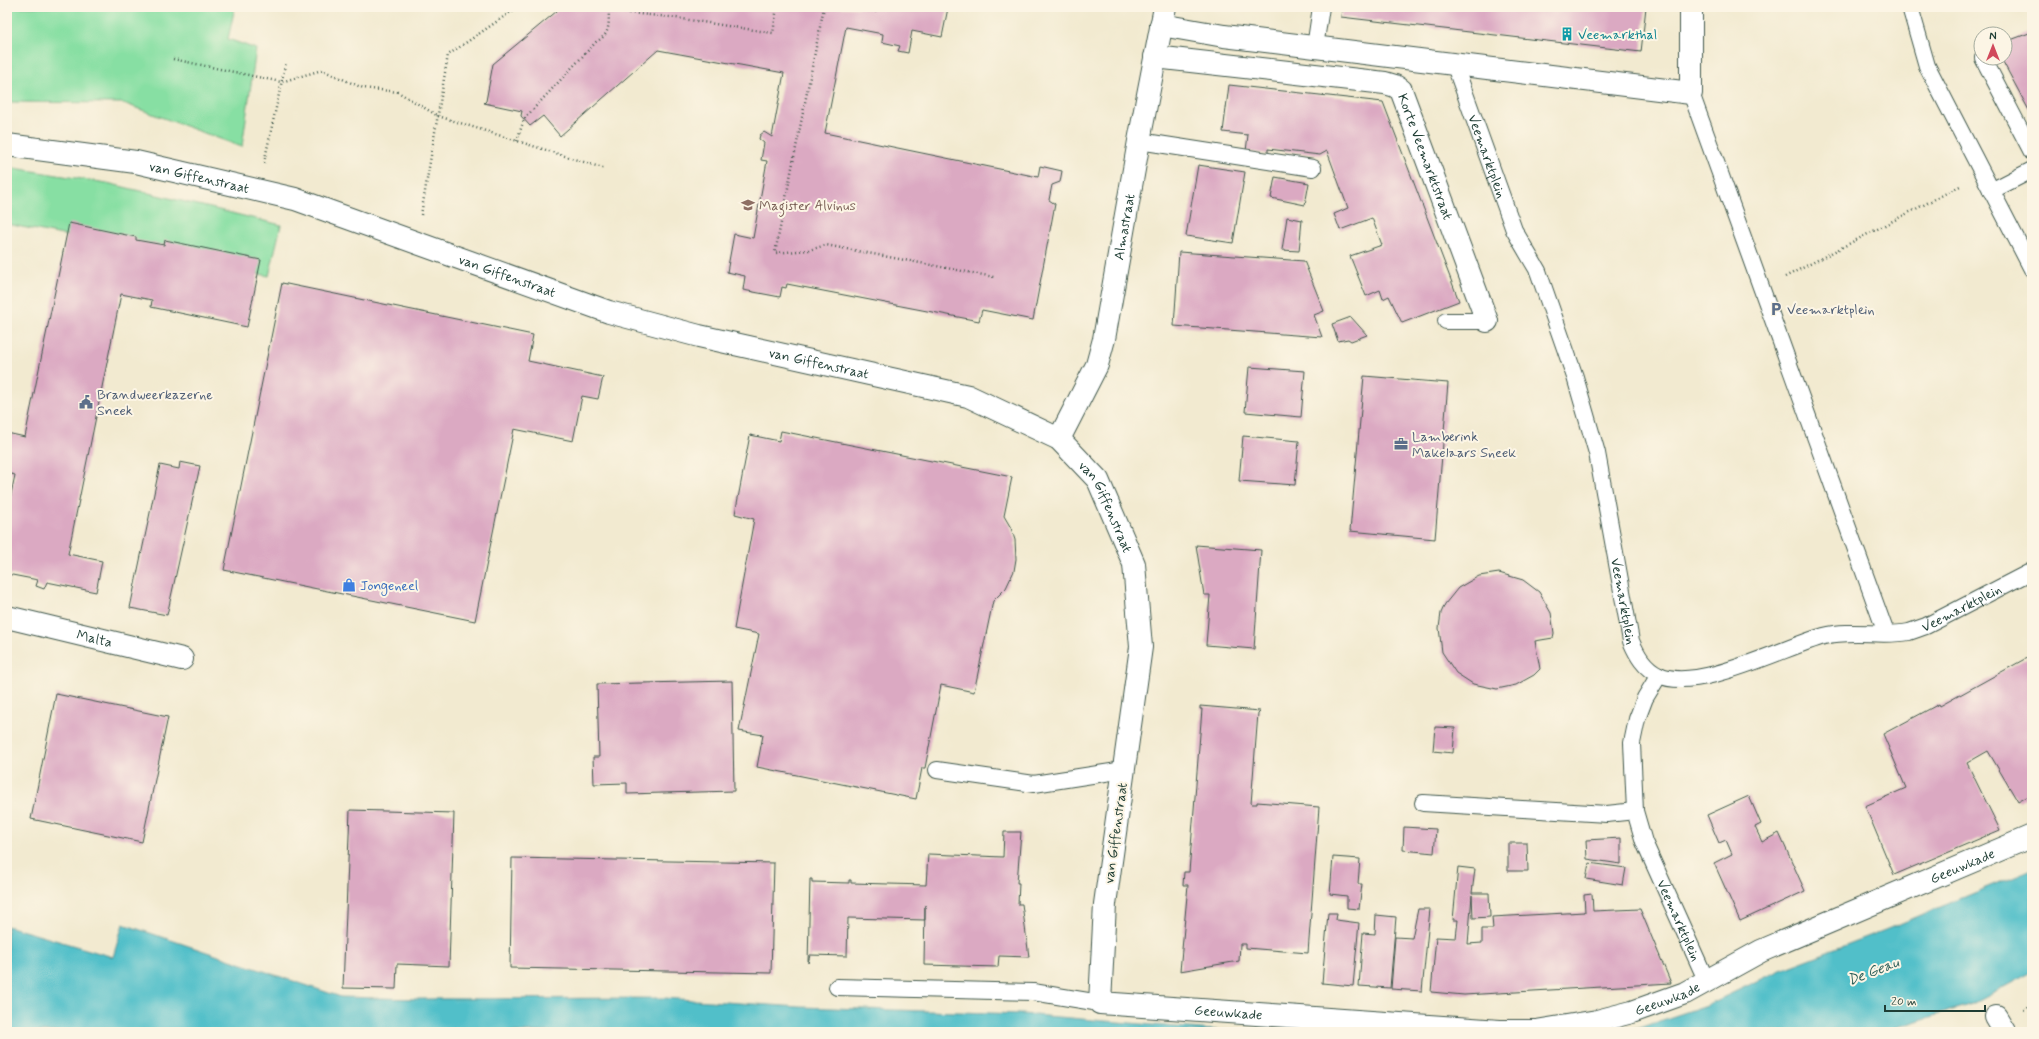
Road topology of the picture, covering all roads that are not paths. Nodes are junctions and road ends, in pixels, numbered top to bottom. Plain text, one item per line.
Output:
1 (1321, 7) edge
2 (1691, 7) edge
3 (1910, 7) edge
4 (1163, 16) edge
5 (1315, 47) junction
6 (1155, 57) junction
7 (1454, 63) junction
8 (1987, 66) edge
9 (1691, 93) junction
10 (1139, 141) junction
11 (7, 145) edge
12 (2032, 152) edge
13 (1313, 168) dead end
14 (2032, 170) edge
15 (1991, 191) junction
16 (2032, 269) edge
17 (1446, 321) dead end
18 (1487, 321) joint
19 (1059, 439) junction
20 (2032, 571) edge
21 (7, 617) edge
22 (1886, 633) junction
23 (182, 659) dead end
24 (1659, 675) junction
25 (937, 770) dead end
26 (1124, 770) junction
27 (1422, 803) dead end
28 (1635, 811) junction
29 (2032, 836) edge
30 (1707, 982) junction
31 (837, 987) dead end
32 (1100, 1003) junction

1 - 5 lane
2 - 9 street
3 - 15 lane
4 - 5 street
4 - 6 street, Almastraat
5 - 7 street
6 - 10 street, Almastraat
6 - 18 street, Korte Veemarktstraat
7 - 9 street
7 - 24 lane, Veemarktplein
8 - 12 lane
9 - 22 lane
10 - 13 lane
10 - 19 street, Almastraat
11 - 19 street, van Giffenstraat
14 - 15 lane
15 - 16 lane
17 - 18 lane
19 - 26 street, van Giffenstraat
20 - 22 lane, Veemarktplein
21 - 23 street, Malta
22 - 24 lane, Veemarktplein
24 - 28 lane, Veemarktplein
25 - 26 lane
26 - 32 street, van Giffenstraat
27 - 28 lane
28 - 30 lane, Veemarktplein
29 - 30 street, Geeuwkade
30 - 32 street, Geeuwkade
31 - 32 lane, Geeuwkade

